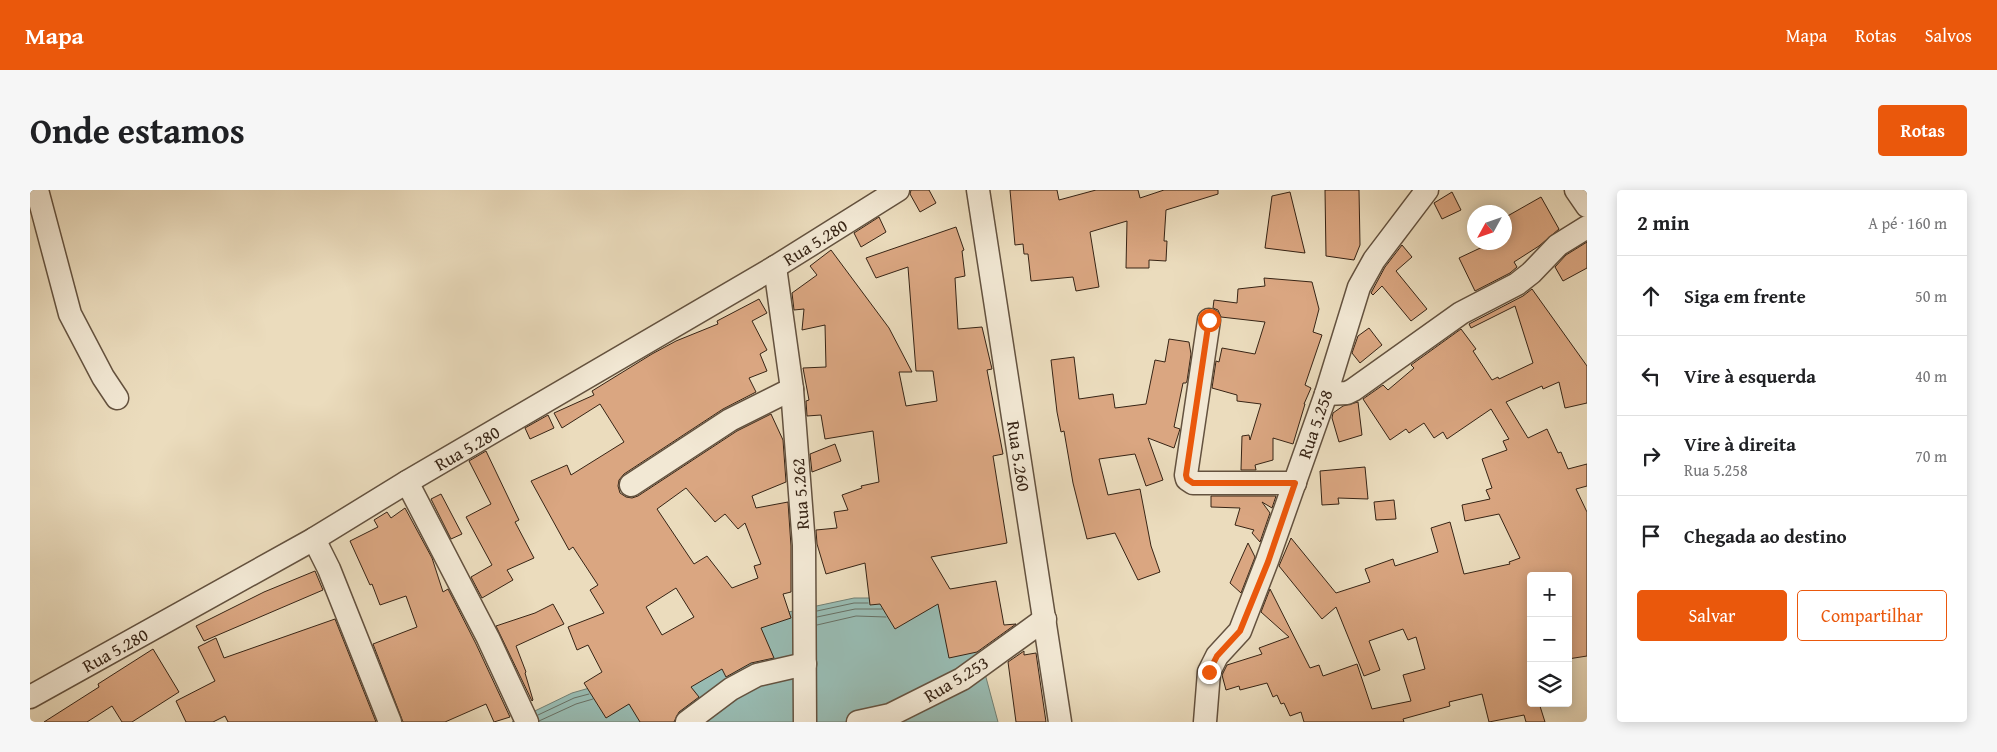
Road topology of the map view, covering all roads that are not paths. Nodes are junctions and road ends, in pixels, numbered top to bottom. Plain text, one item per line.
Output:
1 (37, 190) edge
2 (898, 190) edge
3 (978, 190) edge
4 (1427, 190) edge
5 (1576, 190) edge
6 (1587, 206) edge
7 (1587, 227) edge
8 (776, 267) junction
9 (1209, 320) dead end
10 (792, 389) junction
11 (1326, 394) junction
12 (117, 398) dead end
13 (407, 482) junction
14 (1295, 483) junction
15 (631, 485) dead end
16 (314, 539) junction
17 (1045, 619) junction
18 (805, 664) junction
19 (30, 697) edge
20 (390, 722) edge
21 (527, 722) edge
22 (687, 722) edge
23 (805, 722) edge
24 (858, 722) edge
25 (1060, 722) edge
26 (1205, 722) edge

1 - 12 street
2 - 8 street, Rua 5.280
3 - 17 street, Rua 5.260
4 - 11 street, Rua 5.258
5 - 6 street
7 - 11 street
8 - 10 street, Rua 5.262
8 - 13 street, Rua 5.280
9 - 14 street
10 - 15 street
10 - 18 street, Rua 5.262
11 - 14 street, Rua 5.258
13 - 16 street, Rua 5.280
13 - 21 street
14 - 26 street, Rua 5.258
16 - 19 street, Rua 5.280
16 - 20 street
17 - 24 street, Rua 5.253
17 - 25 street, Rua 5.260
18 - 22 street
18 - 23 street, Rua 5.262

